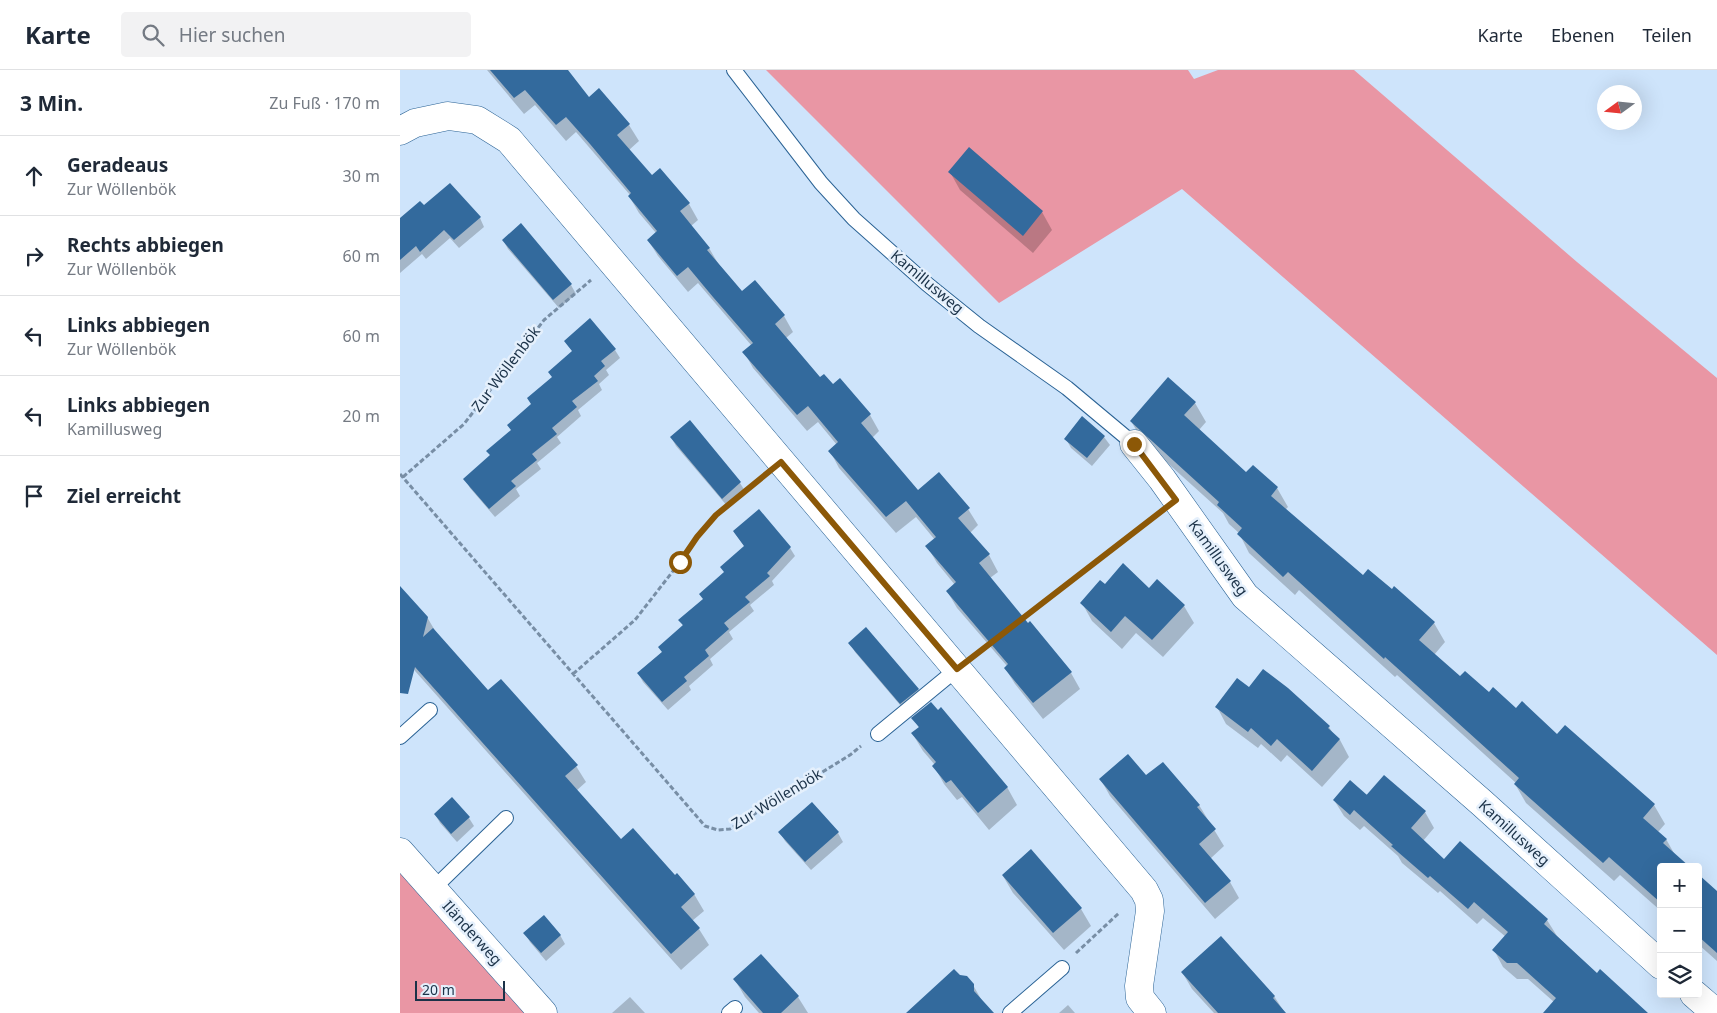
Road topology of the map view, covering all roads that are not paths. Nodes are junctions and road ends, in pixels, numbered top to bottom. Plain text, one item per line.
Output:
1 (734, 70) edge
2 (400, 131) edge
3 (1134, 444) joint
4 (957, 669) junction
5 (430, 710) dead end
6 (878, 734) road end
7 (400, 736) edge
8 (506, 818) dead end
9 (400, 852) edge
10 (433, 889) junction
11 (1657, 961) edge
12 (1062, 968) road end
13 (1699, 998) edge
14 (543, 1013) edge
15 (1010, 1013) edge
16 (1152, 1013) edge
17 (1716, 1013) edge

1 - 3 lane, Kamillusweg
2 - 4 street
3 - 11 street, Kamillusweg
4 - 6 lane
4 - 16 street
5 - 7 lane
8 - 10 lane
9 - 10 street, Iländerweg
10 - 14 street, Iländerweg
12 - 15 lane
13 - 17 street

